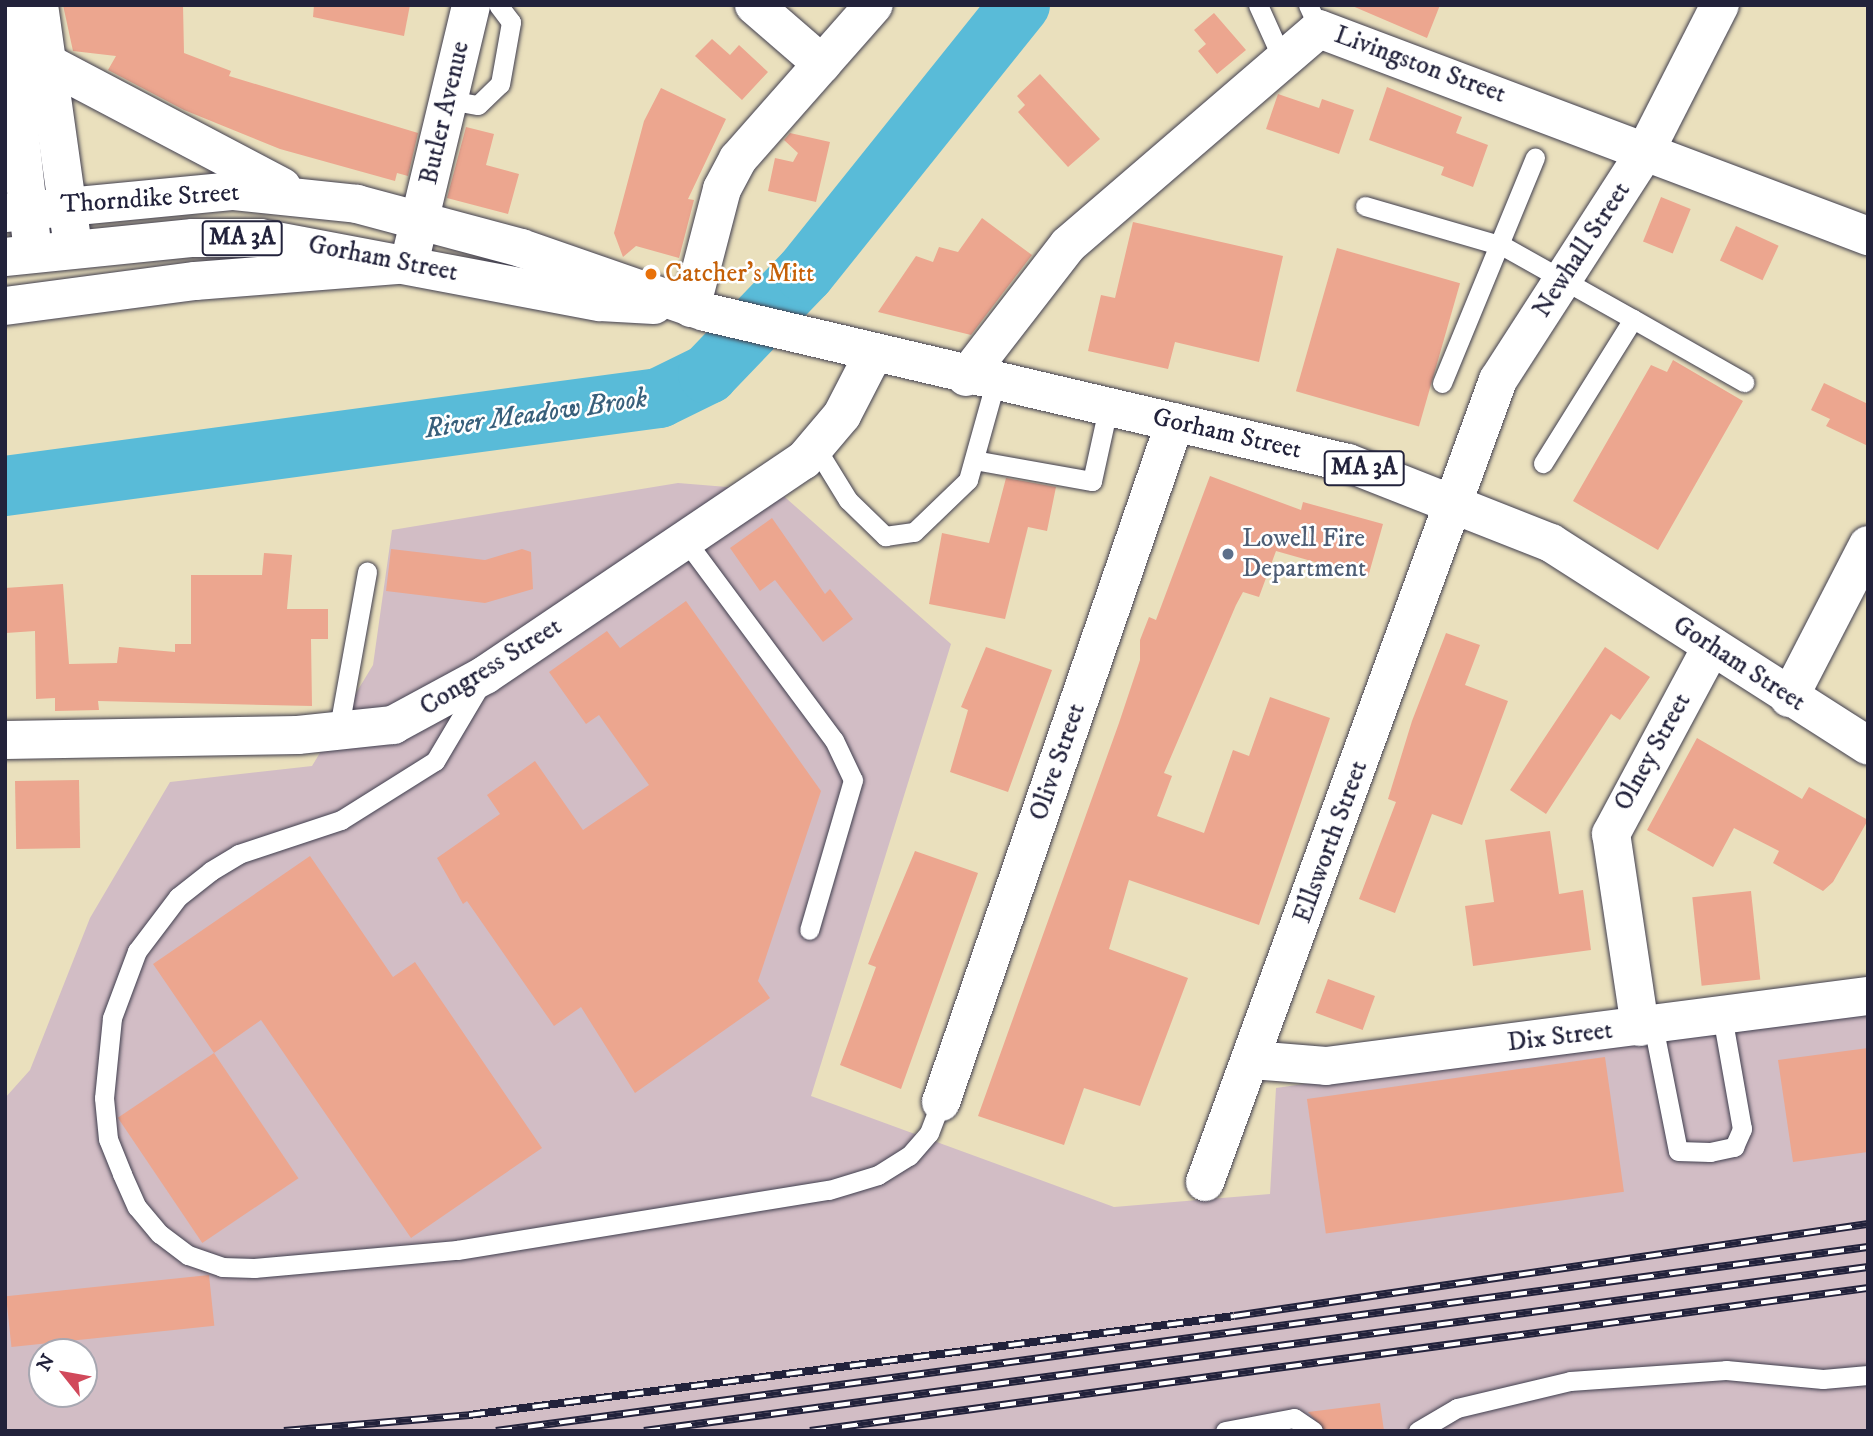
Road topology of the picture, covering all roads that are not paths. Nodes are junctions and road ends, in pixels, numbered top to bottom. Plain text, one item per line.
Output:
1 (39, 5) edge
2 (471, 5) edge
3 (498, 5) edge
4 (754, 5) edge
5 (874, 5) edge
6 (1258, 5) edge
7 (1720, 5) edge
8 (1314, 17) edge
9 (8, 32) edge
10 (1281, 56) junction
11 (821, 64) junction
12 (51, 65) junction
13 (449, 100) junction
14 (1646, 150) junction
15 (1535, 157) dead end
16 (296, 194) junction
17 (67, 204) junction
18 (1364, 206) dead end
19 (16, 212) edge
20 (420, 221) junction
21 (1868, 236) edge
22 (1503, 246) junction
23 (73, 248) junction
24 (19, 255) edge
25 (409, 264) junction
26 (1562, 280) junction
27 (5, 306) edge
28 (698, 310) junction
29 (1633, 319) junction
30 (873, 355) junction
31 (981, 380) junction
32 (1744, 382) dead end
33 (1442, 383) dead end
34 (1108, 408) junction
35 (1174, 422) junction
36 (816, 448) junction
37 (974, 460) junction
38 (1543, 463) dead end
39 (1455, 500) junction
40 (686, 541) junction
41 (1868, 545) edge
42 (366, 572) dead end
43 (1713, 646) junction
44 (485, 675) junction
45 (1789, 698) junction
46 (338, 733) junction
47 (5, 740) edge
48 (1868, 746) edge
49 (809, 930) dead end
50 (1868, 996) edge
51 (1722, 1015) junction
52 (1646, 1026) junction
53 (1252, 1060) junction
54 (941, 1102) joint
55 (1205, 1182) dead end
56 (1868, 1375) edge
57 (1225, 1431) edge
58 (1312, 1431) edge
59 (1418, 1431) edge

1 - 12 main road
2 - 13 main road, Butler Avenue
3 - 13 lane
4 - 11 main road
5 - 11 main road
6 - 10 lane
7 - 14 main road, Newhall Street
8 - 10 main road, Livingston Street
8 - 14 main road, Livingston Street
9 - 12 main road, Gorham Street
9 - 19 main road, Gorham Street
10 - 31 main road, Livingston Street
11 - 28 main road
12 - 16 main road, Gorham Street
12 - 17 main road
13 - 20 main road, Butler Avenue
14 - 21 main road, Livingston Street
14 - 26 main road, Newhall Street
15 - 22 lane
16 - 17 main road, Thorndike Street / MA 3A
16 - 20 main road, Gorham Street / MA 3A
17 - 19 main road, Thorndike Street / MA 3A
17 - 23 main road
18 - 22 lane
19 - 24 main road, Gorham Street
20 - 25 main road, Butler Avenue
20 - 28 main road, Gorham Street / MA 3A
22 - 26 lane
22 - 33 lane
23 - 24 main road, Gorham Street / MA 3A
23 - 25 main road, Gorham Street / MA 3A
25 - 27 main road
25 - 28 main road, Gorham Street / MA 3A
26 - 29 lane
26 - 39 main road, Newhall Street
28 - 30 main road, Gorham Street / MA 3A
29 - 32 lane
29 - 38 lane
30 - 31 main road, Gorham Street / MA 3A
30 - 36 main road, Congress Street
31 - 34 main road, Gorham Street / MA 3A
31 - 37 lane
34 - 35 main road, Gorham Street / MA 3A
34 - 37 lane
35 - 39 main road, Gorham Street / MA 3A
35 - 54 main road, Olive Street
36 - 37 lane
36 - 40 main road, Congress Street
39 - 43 main road, Gorham Street / MA 3A
39 - 53 main road, Ellsworth Street
40 - 44 main road, Congress Street
40 - 49 lane
41 - 45 main road
42 - 46 lane
43 - 45 main road, Gorham Street / MA 3A
43 - 52 main road, Olney Street
44 - 46 main road, Congress Street
44 - 54 lane
45 - 48 main road, Gorham Street / MA 3A
46 - 47 main road, Congress Street
50 - 51 main road, Dix Street
51 - 52 main road, Dix Street
51 - 52 lane
52 - 53 main road, Dix Street
53 - 55 main road, Ellsworth Street
56 - 59 lane
57 - 58 lane

